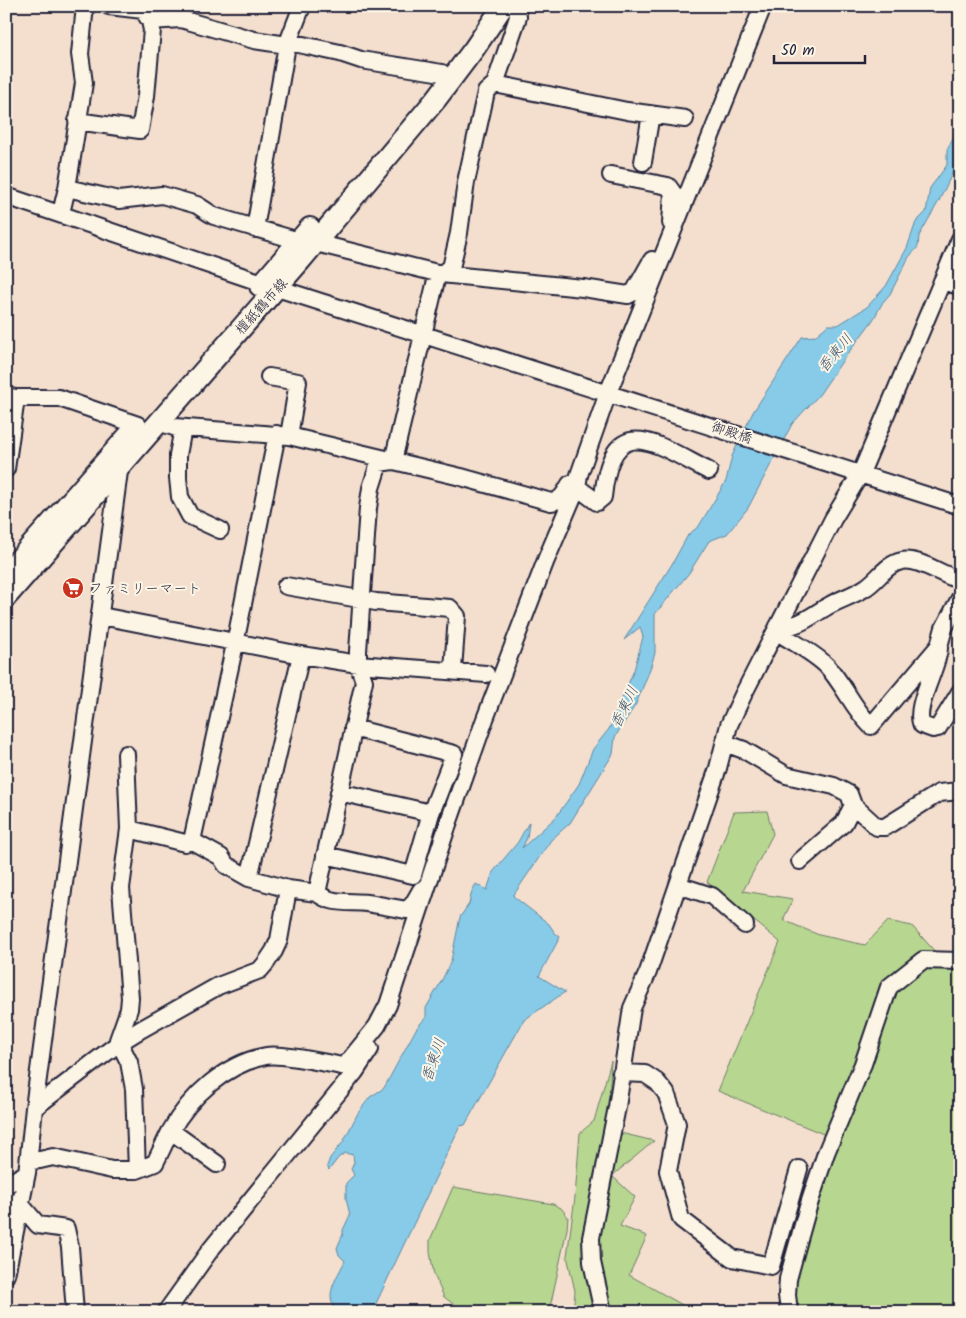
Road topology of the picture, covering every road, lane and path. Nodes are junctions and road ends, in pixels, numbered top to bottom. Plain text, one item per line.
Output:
1 (85, 6) edge
2 (109, 6) edge
3 (302, 6) edge
4 (488, 6) edge
5 (503, 6) edge
6 (516, 6) edge
7 (763, 6) edge
8 (145, 12) edge
9 (186, 13) edge
10 (288, 44) junction
11 (442, 72) junction
12 (495, 84) junction
13 (651, 114) junction
14 (685, 119) dead end
15 (77, 122) junction
16 (643, 162) dead end
17 (610, 175) dead end
18 (67, 188) junction
19 (6, 196) edge
20 (61, 213) junction
21 (255, 229) junction
22 (672, 232) junction
23 (960, 240) edge
24 (307, 242) junction
25 (441, 274) junction
26 (942, 281) junction
27 (270, 285) junction
28 (960, 286) edge
29 (423, 334) junction
30 (269, 377) dead end
31 (610, 393) junction
32 (11, 397) edge
33 (158, 422) junction
34 (138, 425) junction
35 (183, 428) junction
36 (283, 435) junction
37 (124, 440) junction
38 (393, 461) junction
39 (120, 466) junction
40 (6, 469) edge
41 (709, 471) dead end
42 (856, 472) junction
43 (578, 481) junction
44 (960, 506) edge
45 (220, 530) dead end
46 (6, 574) edge
47 (960, 580) edge
48 (286, 586) dead end
49 (6, 597) edge
50 (960, 598) edge
51 (362, 599) junction
52 (101, 616) junction
53 (777, 628) junction
54 (236, 644) junction
55 (939, 646) junction
56 (300, 656) junction
57 (358, 664) junction
58 (453, 670) junction
59 (486, 674) dead end
60 (960, 692) edge
61 (353, 728) junction
62 (725, 743) junction
63 (126, 754) dead end
64 (339, 792) junction
65 (960, 792) edge
66 (853, 805) junction
67 (431, 813) junction
68 (129, 829) junction
69 (192, 841) junction
70 (325, 855) junction
71 (800, 862) dead end
72 (249, 878) junction
73 (678, 885) junction
74 (427, 887) junction
75 (288, 889) junction
76 (317, 893) junction
77 (745, 925) dead end
78 (960, 961) edge
79 (377, 1026) junction
80 (119, 1043) junction
81 (621, 1073) junction
82 (34, 1108) junction
83 (170, 1131) junction
84 (217, 1164) dead end
85 (28, 1167) junction
86 (799, 1169) dead end
87 (137, 1170) junction
88 (6, 1185) edge
89 (13, 1203) edge
90 (6, 1275) edge
91 (75, 1312) edge
92 (166, 1312) edge
93 (603, 1312) edge
94 (789, 1312) edge

1 - 15 street
2 - 8 street
3 - 10 street
4 - 11 main road, 檀紙鶴市線
5 - 24 main road, 檀紙鶴市線
6 - 12 street
7 - 22 street
8 - 9 street
8 - 15 street
9 - 10 street
10 - 11 street
10 - 21 street
11 - 24 main road, 檀紙鶴市線
12 - 13 street
12 - 25 street
13 - 14 street
13 - 16 street
15 - 18 street
17 - 22 street
18 - 20 street
18 - 21 street
19 - 20 street, 御殿橋
20 - 27 street, 御殿橋
21 - 24 street
22 - 25 street
22 - 31 street
23 - 26 street
24 - 25 street
24 - 27 main road, 檀紙鶴市線
25 - 29 street
26 - 28 street
26 - 42 street
27 - 29 street, 御殿橋
27 - 33 main road, 檀紙鶴市線
27 - 34 main road, 檀紙鶴市線
29 - 31 street, 御殿橋
29 - 38 street
30 - 36 street
31 - 42 street, 御殿橋
31 - 43 street
32 - 34 street
32 - 40 street
33 - 35 street
33 - 39 main road, 檀紙鶴市線
34 - 37 main road, 檀紙鶴市線
35 - 36 street
35 - 45 street
36 - 38 street
36 - 54 street
37 - 39 street
37 - 46 main road, 檀紙鶴市線
38 - 43 street
38 - 51 street
39 - 49 main road, 檀紙鶴市線
39 - 52 street
41 - 43 street
42 - 44 street, 御殿橋
42 - 53 street
43 - 74 street
47 - 53 street
48 - 51 street
50 - 55 street
51 - 57 street
51 - 58 street
52 - 54 street
52 - 82 street
53 - 55 street
53 - 62 street
54 - 56 street
54 - 69 street
55 - 60 street
56 - 57 street
56 - 72 street
57 - 58 street
57 - 61 street
58 - 59 street
61 - 64 street
61 - 67 street
62 - 66 street
62 - 73 street
63 - 68 street
64 - 67 street
64 - 70 street
65 - 66 street
66 - 71 street
67 - 70 street
68 - 69 street
68 - 80 street
69 - 72 street
70 - 76 street
72 - 75 street
73 - 77 street
73 - 81 street
74 - 76 street
74 - 79 street
75 - 76 street
75 - 80 street
78 - 94 street
79 - 83 street
79 - 92 street
80 - 82 street
80 - 87 street
81 - 86 street
81 - 93 street
82 - 85 street
83 - 84 street
83 - 87 street
85 - 87 street
85 - 88 street
85 - 89 street
89 - 90 street
89 - 91 street

